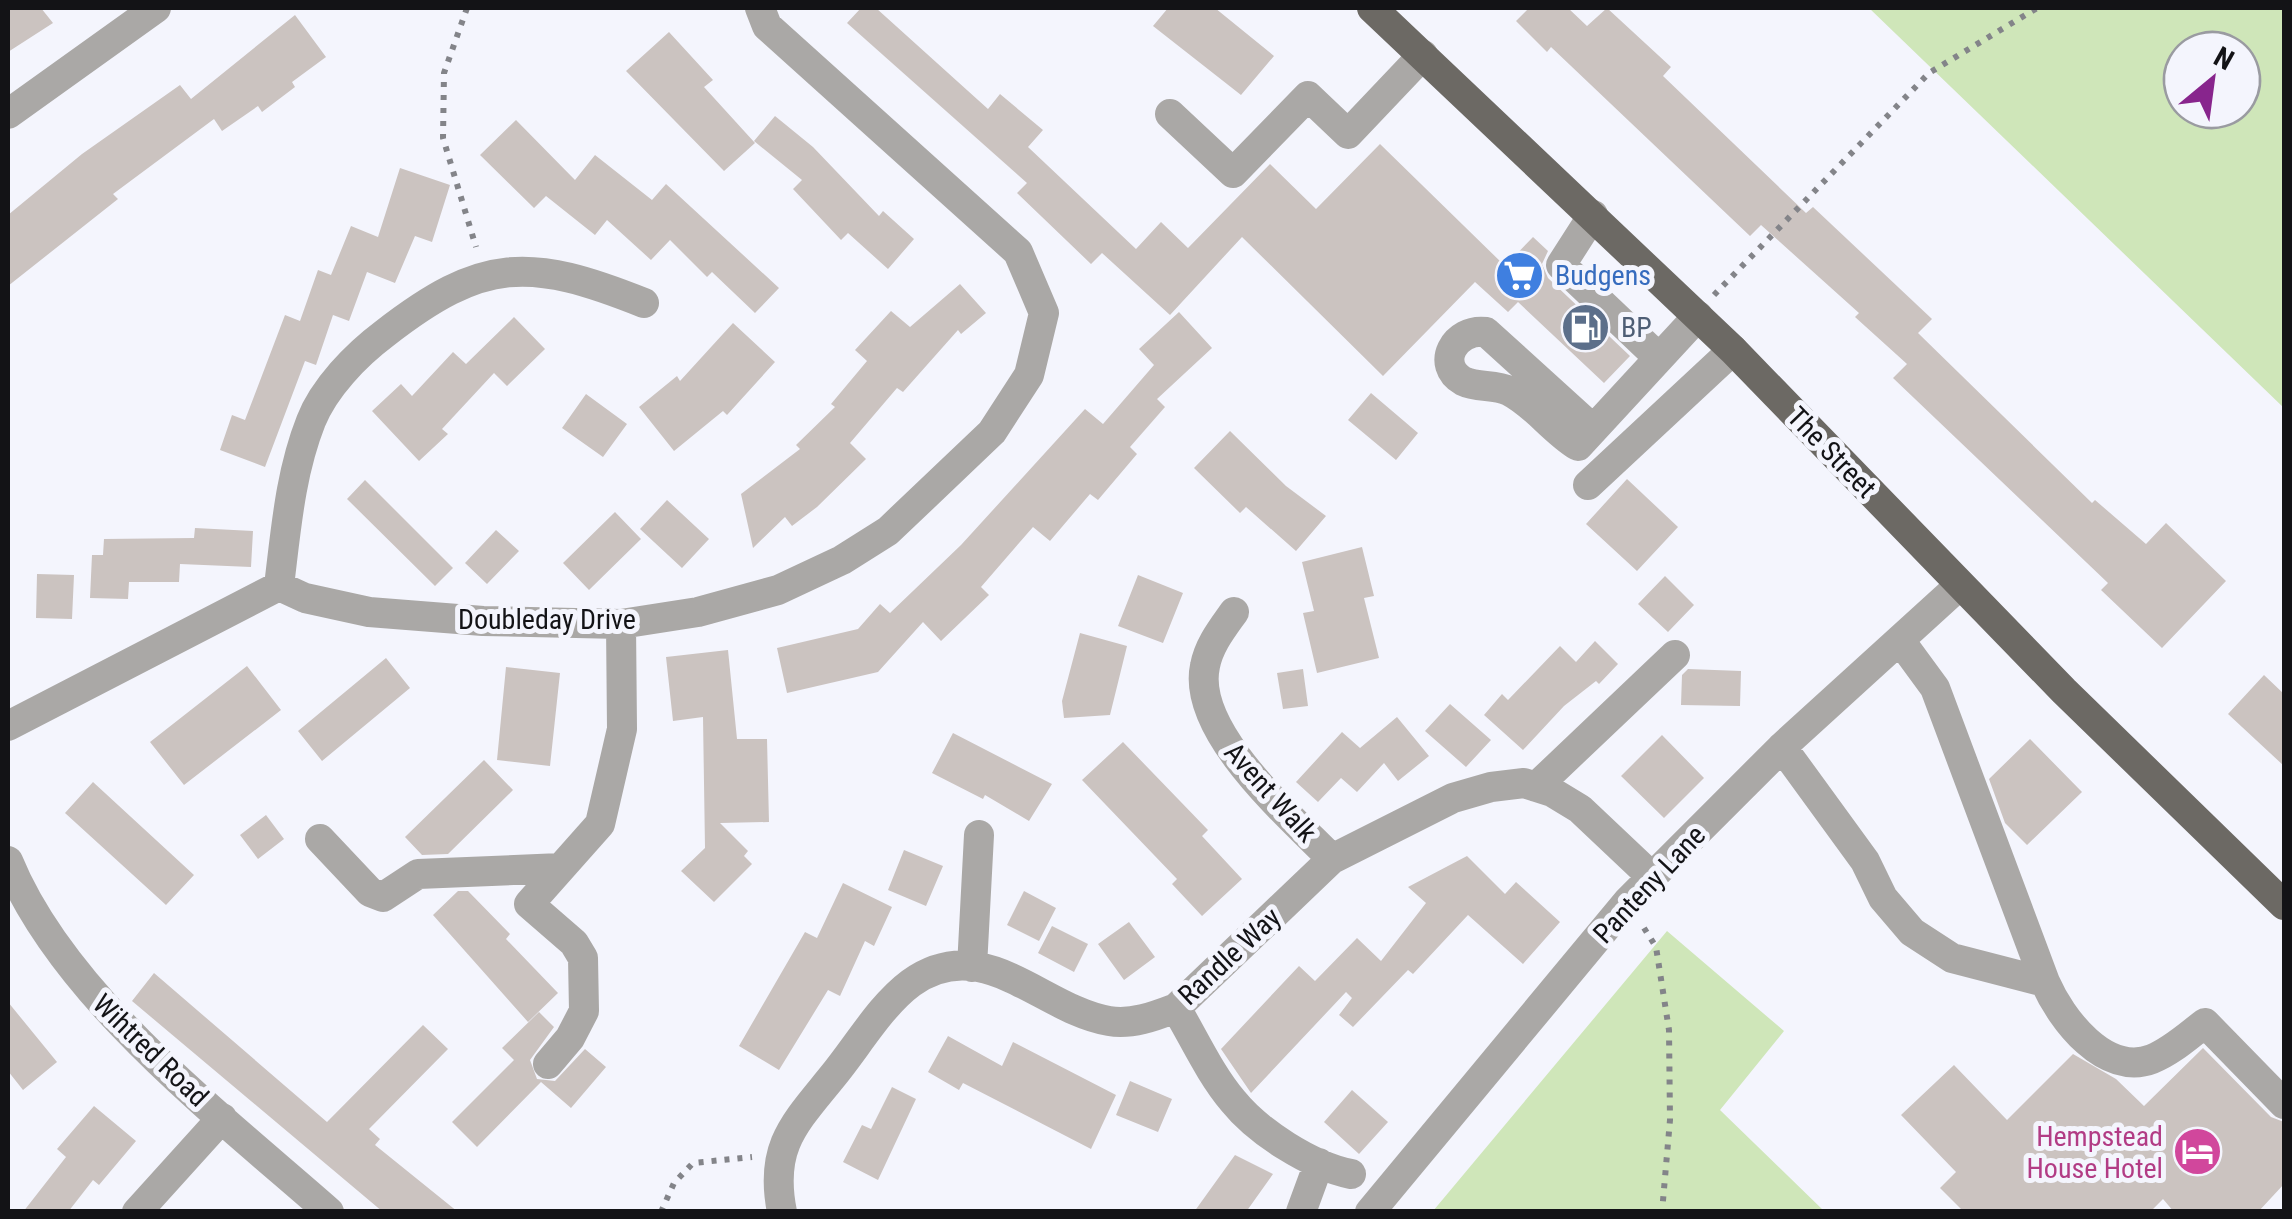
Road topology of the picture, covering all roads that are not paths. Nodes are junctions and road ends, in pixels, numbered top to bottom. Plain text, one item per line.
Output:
1 (156, 8) edge
2 (760, 8) edge
3 (1372, 8) edge
4 (1424, 56) junction
5 (8, 114) edge
6 (1170, 114) dead end
7 (1593, 215) junction
8 (644, 304) dead end
9 (1698, 316) junction
10 (1733, 350) junction
11 (1659, 358) junction
12 (1593, 429) junction
13 (1588, 486) dead end
14 (1960, 585) junction
15 (279, 586) junction
16 (1234, 612) dead end
17 (621, 624) junction
18 (1902, 642) junction
19 (1675, 655) dead end
20 (8, 726) edge
21 (1782, 748) junction
22 (1536, 787) junction
23 (979, 835) dead end
24 (320, 839) dead end
25 (1332, 860) junction
26 (8, 862) edge
27 (561, 868) junction
28 (1652, 877) junction
29 (2284, 905) edge
30 (972, 967) junction
31 (2044, 982) junction
32 (1176, 1008) junction
33 (548, 1064) dead end
34 (2284, 1104) edge
35 (222, 1118) junction
36 (1319, 1163) junction
37 (1351, 1174) dead end
38 (137, 1212) edge
39 (329, 1212) edge
40 (782, 1212) edge
41 (1300, 1212) edge
42 (1370, 1212) edge

1 - 5 street
2 - 17 street, Doubleday Drive
3 - 4 main road, The Street
4 - 6 street
4 - 7 main road, The Street
7 - 9 main road, The Street
7 - 11 street
8 - 15 street
9 - 10 main road, The Street
9 - 11 street
10 - 13 street
10 - 14 main road, The Street
11 - 12 street
12 - 12 street
14 - 18 street, Panteny Lane
14 - 29 main road, The Street
15 - 17 street, Doubleday Drive
15 - 20 street
16 - 25 street, Avent Walk
17 - 27 street
18 - 21 street, Panteny Lane
18 - 31 street
19 - 22 street
21 - 28 street, Panteny Lane
21 - 31 street
22 - 25 street, Randle Way
22 - 28 street, Randle Way
23 - 30 street
24 - 27 street
25 - 32 street, Randle Way
26 - 35 street, Wihtred Road
27 - 33 street
28 - 42 street, Panteny Lane
30 - 32 street, Randle Way
30 - 40 street, Randle Way
31 - 34 street
32 - 36 street
35 - 38 street
35 - 39 street, Wihtred Road
36 - 37 street
36 - 41 street

